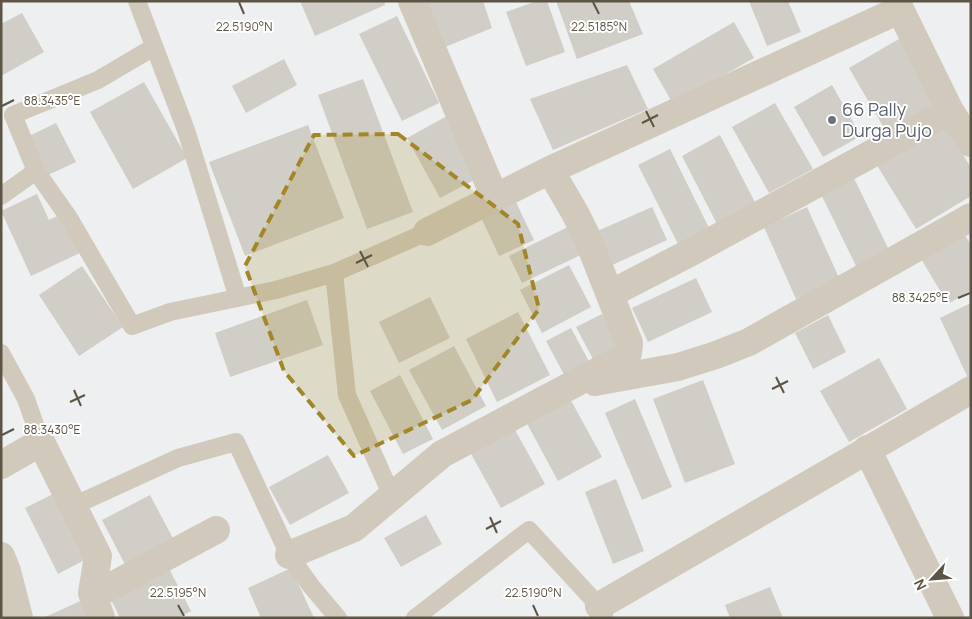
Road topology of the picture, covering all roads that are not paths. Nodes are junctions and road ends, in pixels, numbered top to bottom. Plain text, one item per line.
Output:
1 (137, 1) edge
2 (412, 1) edge
3 (897, 6) edge
4 (154, 47) junction
5 (950, 111) junction
6 (971, 142) edge
7 (550, 170) junction
8 (36, 171) junction
9 (1, 196) edge
10 (495, 198) junction
11 (971, 217) edge
12 (427, 232) joint
13 (334, 273) junction
14 (610, 294) junction
15 (238, 298) junction
16 (1, 354) edge
17 (570, 386) junction
18 (971, 390) edge
19 (41, 442) junction
20 (867, 449) junction
21 (1, 465) edge
22 (392, 496) junction
23 (73, 506) junction
24 (216, 530) dead end
25 (289, 555) junction
26 (1, 556) edge
27 (97, 607) edge
28 (602, 612) edge
29 (19, 618) edge
30 (338, 618) edge
31 (416, 618) edge
32 (950, 618) edge

1 - 4 lane
2 - 10 street
3 - 5 street
3 - 7 street
4 - 8 lane
4 - 15 lane
5 - 6 street
5 - 14 street
7 - 10 street
7 - 14 street
8 - 9 lane
8 - 15 lane
10 - 12 street
11 - 17 street
12 - 13 lane
13 - 15 lane
13 - 22 lane
14 - 17 street
16 - 19 lane
17 - 22 street
18 - 20 street
19 - 21 street
19 - 23 street
20 - 28 street
20 - 32 street
22 - 25 street
23 - 25 lane
23 - 27 street
24 - 27 street
25 - 30 lane
26 - 29 street
28 - 31 lane

